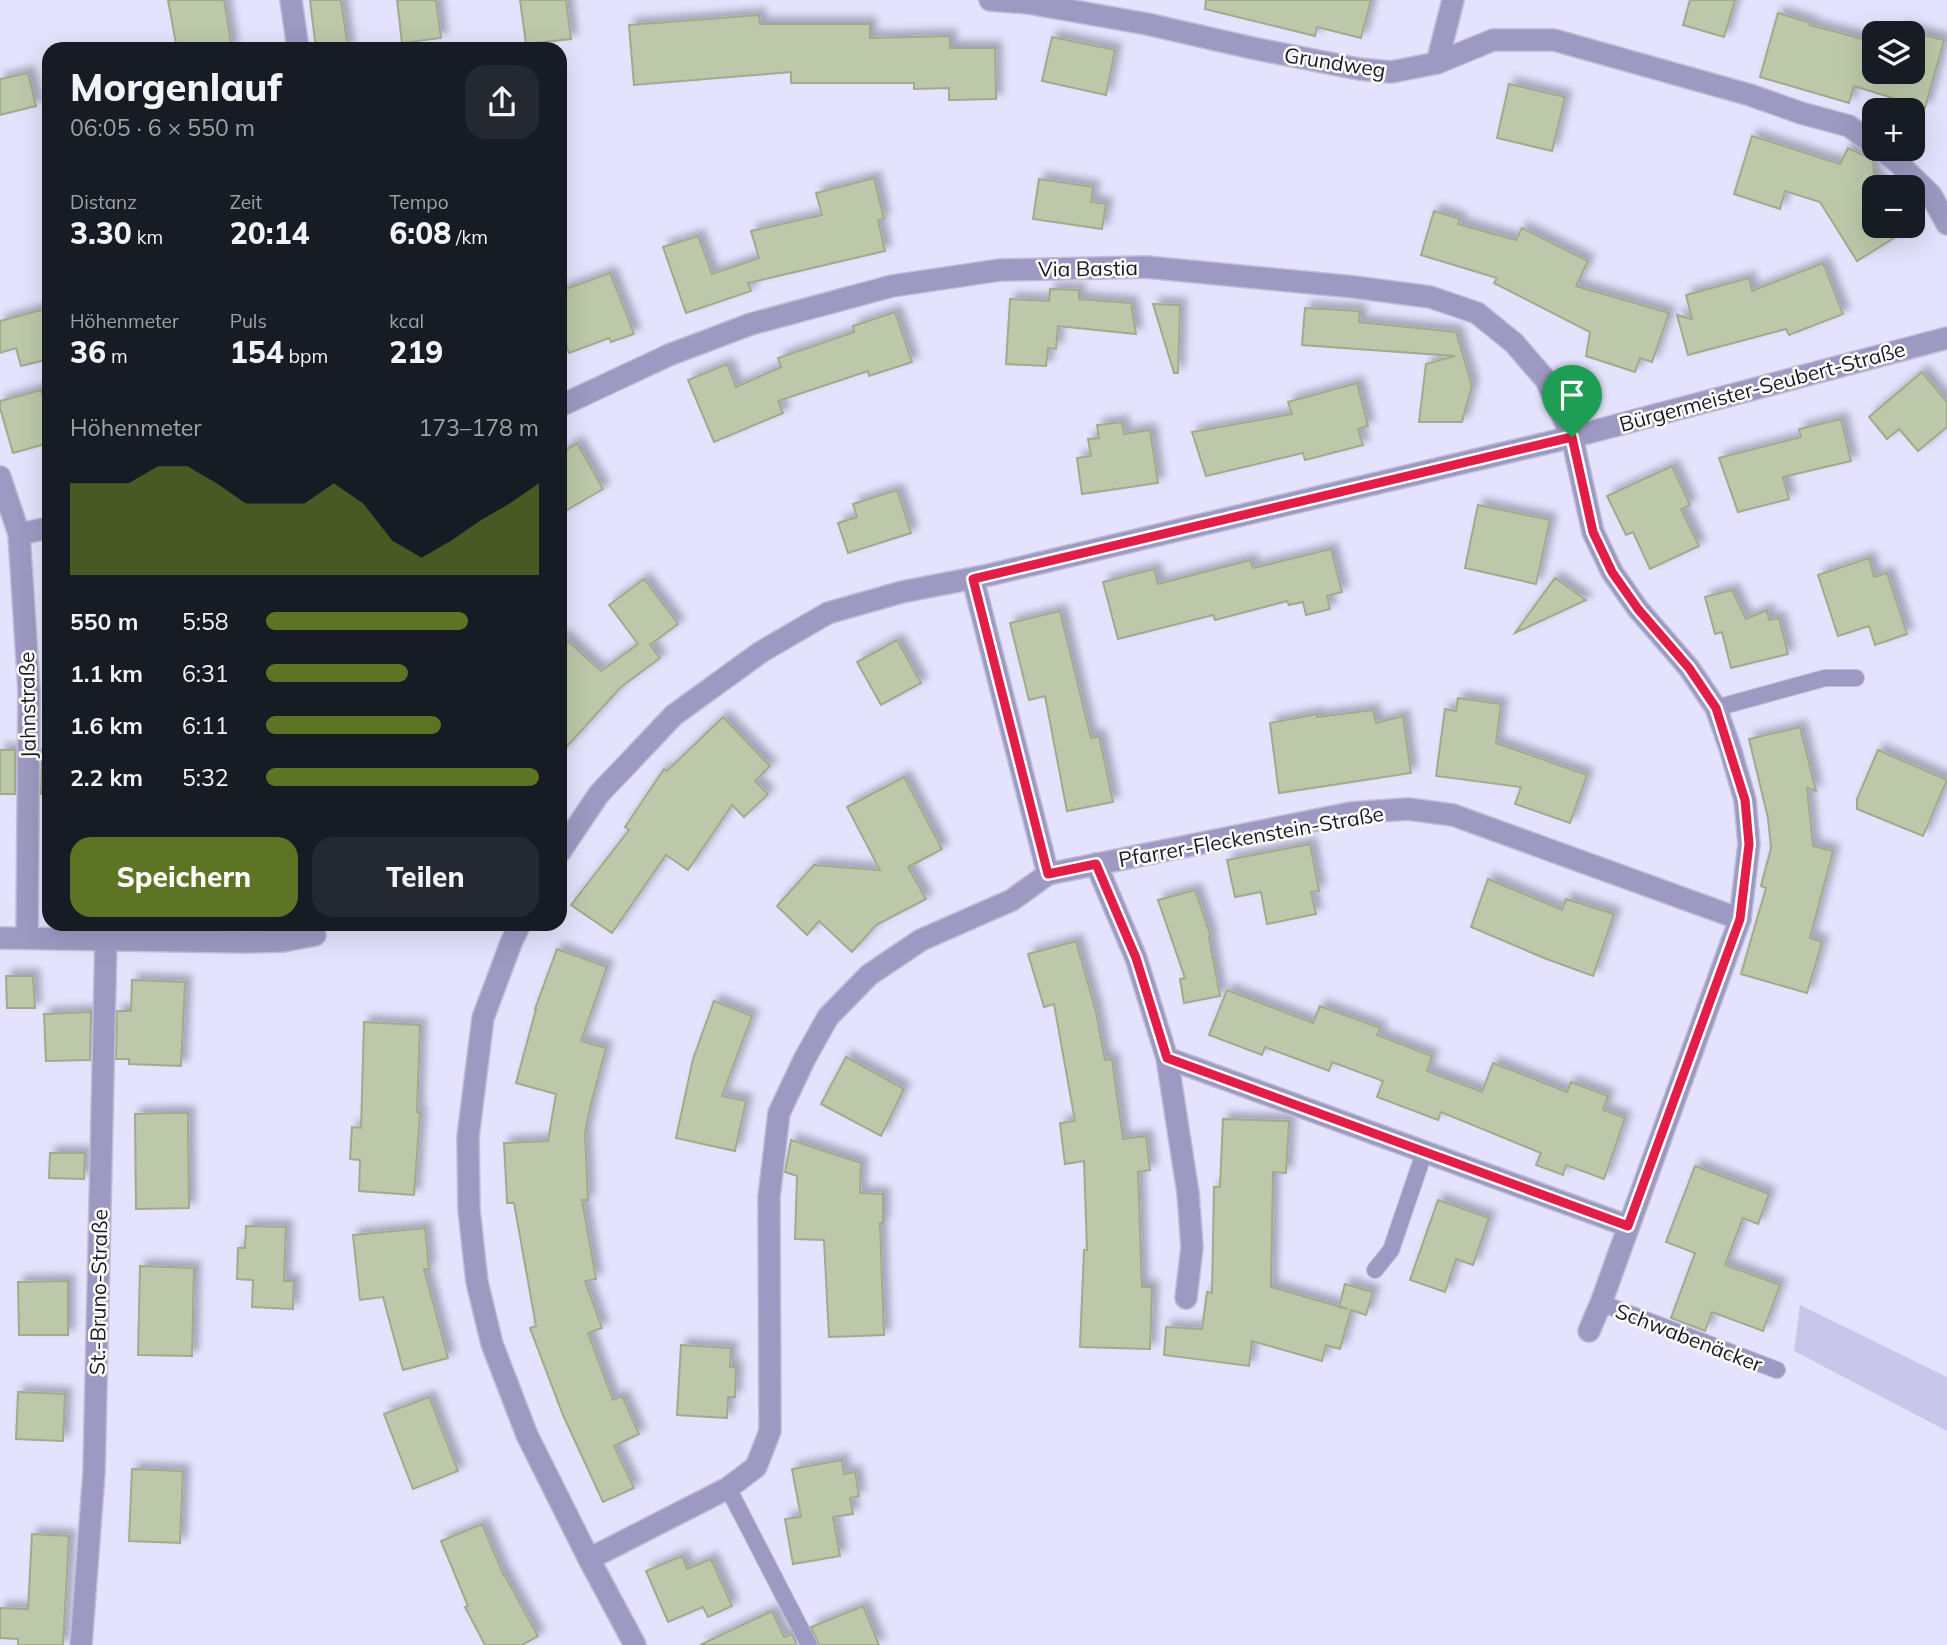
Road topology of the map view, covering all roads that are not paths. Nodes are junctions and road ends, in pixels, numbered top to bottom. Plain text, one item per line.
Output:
1 (291, 0) edge
2 (990, 0) edge
3 (1453, 0) edge
4 (1028, 2) edge
5 (297, 42) edge
6 (1437, 63) junction
7 (1862, 136) edge
8 (1896, 161) edge
9 (1939, 192) edge
10 (1947, 223) edge
11 (1947, 338) edge
12 (567, 403) edge
13 (1572, 437) junction
14 (0, 477) edge
15 (6, 514) edge
16 (42, 529) edge
17 (19, 534) junction
18 (973, 579) junction
19 (1857, 678) dead end
20 (1716, 708) junction
21 (567, 842) edge
22 (1096, 864) junction
23 (1048, 874) junction
24 (1740, 919) junction
25 (517, 931) edge
26 (315, 935) dead end
27 (27, 937) junction
28 (0, 938) edge
29 (106, 938) junction
30 (1167, 1058) junction
31 (1424, 1153) junction
32 (1628, 1226) junction
33 (1375, 1270) dead end
34 (1186, 1298) dead end
35 (1601, 1303) junction
36 (1589, 1331) dead end
37 (1777, 1370) dead end
38 (728, 1488) junction
39 (589, 1559) junction
40 (81, 1645) edge
41 (635, 1645) edge
42 (808, 1645) edge

1 - 5 street
2 - 4 street, Grundweg
3 - 6 street
4 - 6 street, Grundweg
6 - 7 street, Grundweg
8 - 9 street
9 - 10 street
11 - 13 street, Bürgermeister-Seubert-Straße
12 - 13 street, Via Bastia
13 - 18 street, Bürgermeister-Seubert-Straße
13 - 20 street, Schwabenäcker
14 - 15 street, Jahnstraße
15 - 17 street, Jahnstraße
16 - 17 street
17 - 27 street, Jahnstraße
18 - 21 street, Bürgermeister-Seubert-Straße
18 - 23 street
19 - 20 lane
20 - 24 street, Schwabenäcker
22 - 23 street, Pfarrer-Fleckenstein-Straße
22 - 24 street, Pfarrer-Fleckenstein-Straße
22 - 30 street
23 - 38 street, Pfarrer-Fleckenstein-Straße
24 - 32 street, Schwabenäcker
25 - 39 street
26 - 29 street
27 - 28 street
27 - 29 street
29 - 40 street, St.-Bruno-Straße
30 - 31 street
30 - 34 street
31 - 32 street
31 - 33 lane
32 - 35 street, Schwabenäcker
35 - 36 street, Schwabenäcker
35 - 37 lane, Schwabenäcker
38 - 39 street, Pfarrer-Fleckenstein-Straße
38 - 42 lane
39 - 41 street

